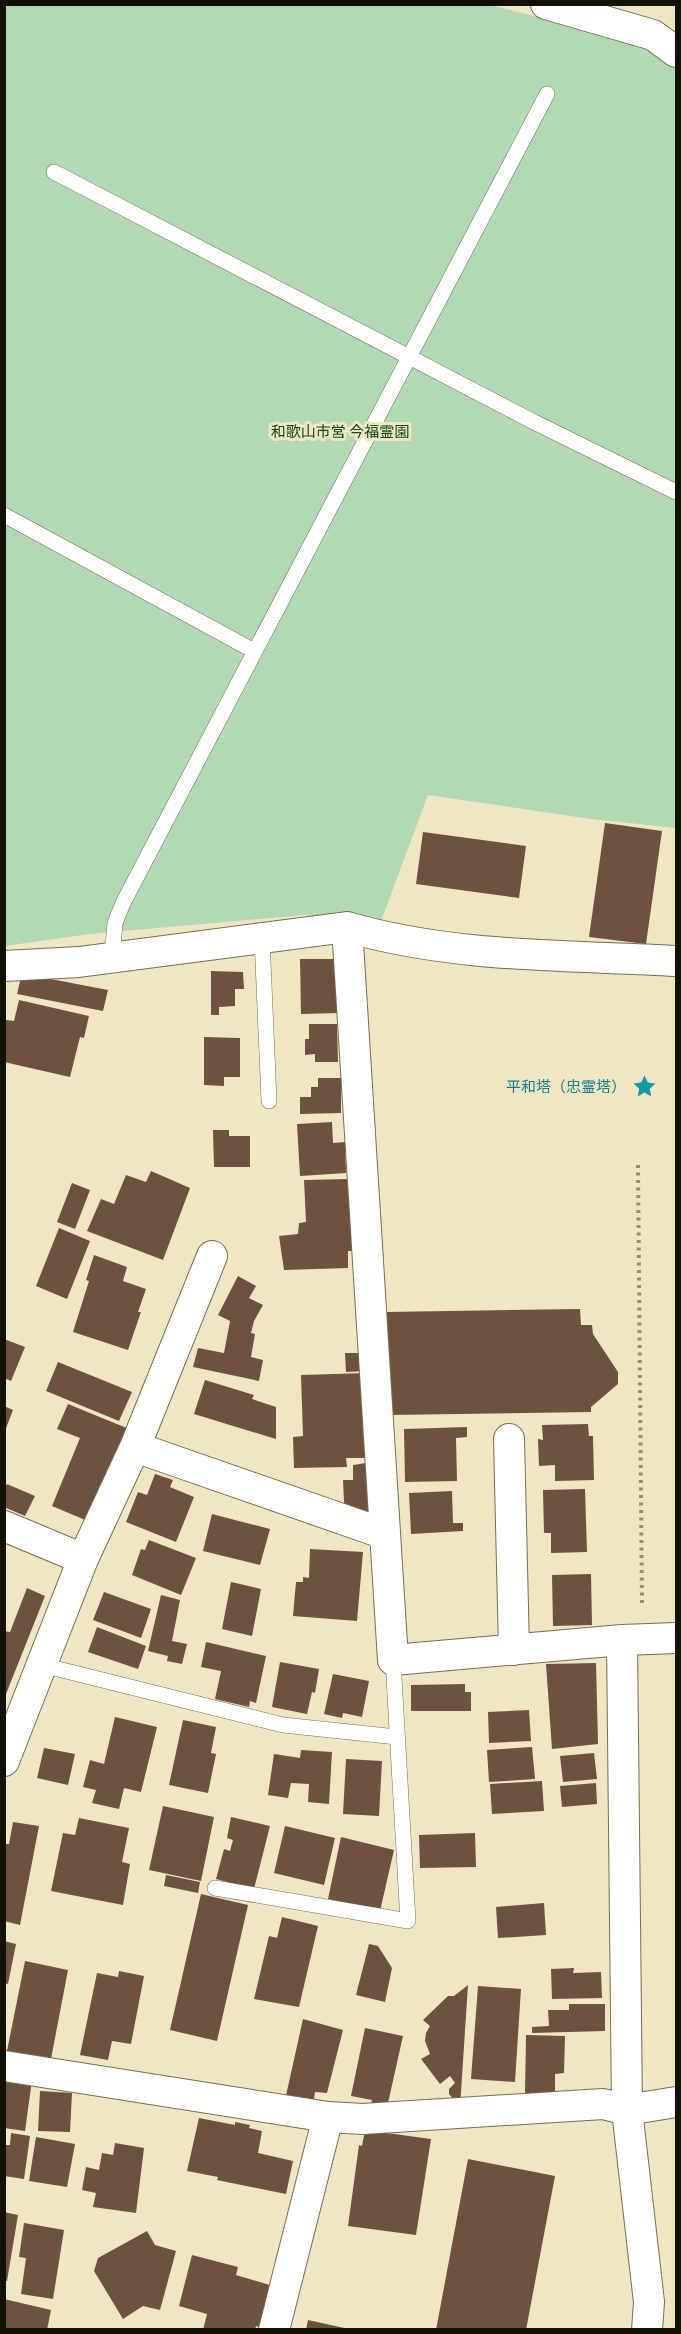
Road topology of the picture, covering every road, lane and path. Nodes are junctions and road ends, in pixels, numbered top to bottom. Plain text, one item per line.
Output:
1 (546, 4) edge
2 (676, 52) edge
3 (547, 94) dead end
4 (54, 172) dead end
5 (409, 356) junction
6 (676, 492) edge
7 (4, 515) edge
8 (254, 651) junction
9 (347, 927) junction
10 (262, 938) junction
11 (111, 958) junction
12 (676, 961) edge
13 (4, 966) edge
14 (269, 1101) dead end
15 (638, 1165) dead end
16 (212, 1256) dead end
17 (509, 1439) dead end
18 (135, 1447) junction
19 (4, 1526) edge
20 (385, 1534) junction
21 (83, 1559) junction
22 (676, 1638) edge
23 (632, 1640) junction
24 (514, 1650) junction
25 (393, 1660) junction
26 (42, 1665) junction
27 (397, 1737) junction
28 (4, 1761) edge
29 (215, 1888) dead end
30 (4, 2066) edge
31 (676, 2102) edge
32 (627, 2110) junction
33 (327, 2117) junction
34 (274, 2330) edge
35 (647, 2330) edge

1 - 2 street
3 - 5 lane
4 - 5 lane
5 - 6 lane
5 - 8 lane
7 - 8 lane
8 - 11 lane
9 - 10 street
9 - 12 street
9 - 20 street
10 - 11 street
10 - 14 lane
11 - 13 street
15 - 23 path
16 - 18 street
17 - 24 street
18 - 20 street
18 - 21 street
19 - 21 street
20 - 25 street
21 - 26 street
22 - 23 street
23 - 24 street
23 - 32 street
24 - 25 street
25 - 27 lane
26 - 27 lane
26 - 28 street
27 - 29 lane
30 - 33 street
31 - 32 street
32 - 33 street
32 - 35 street
33 - 34 street

